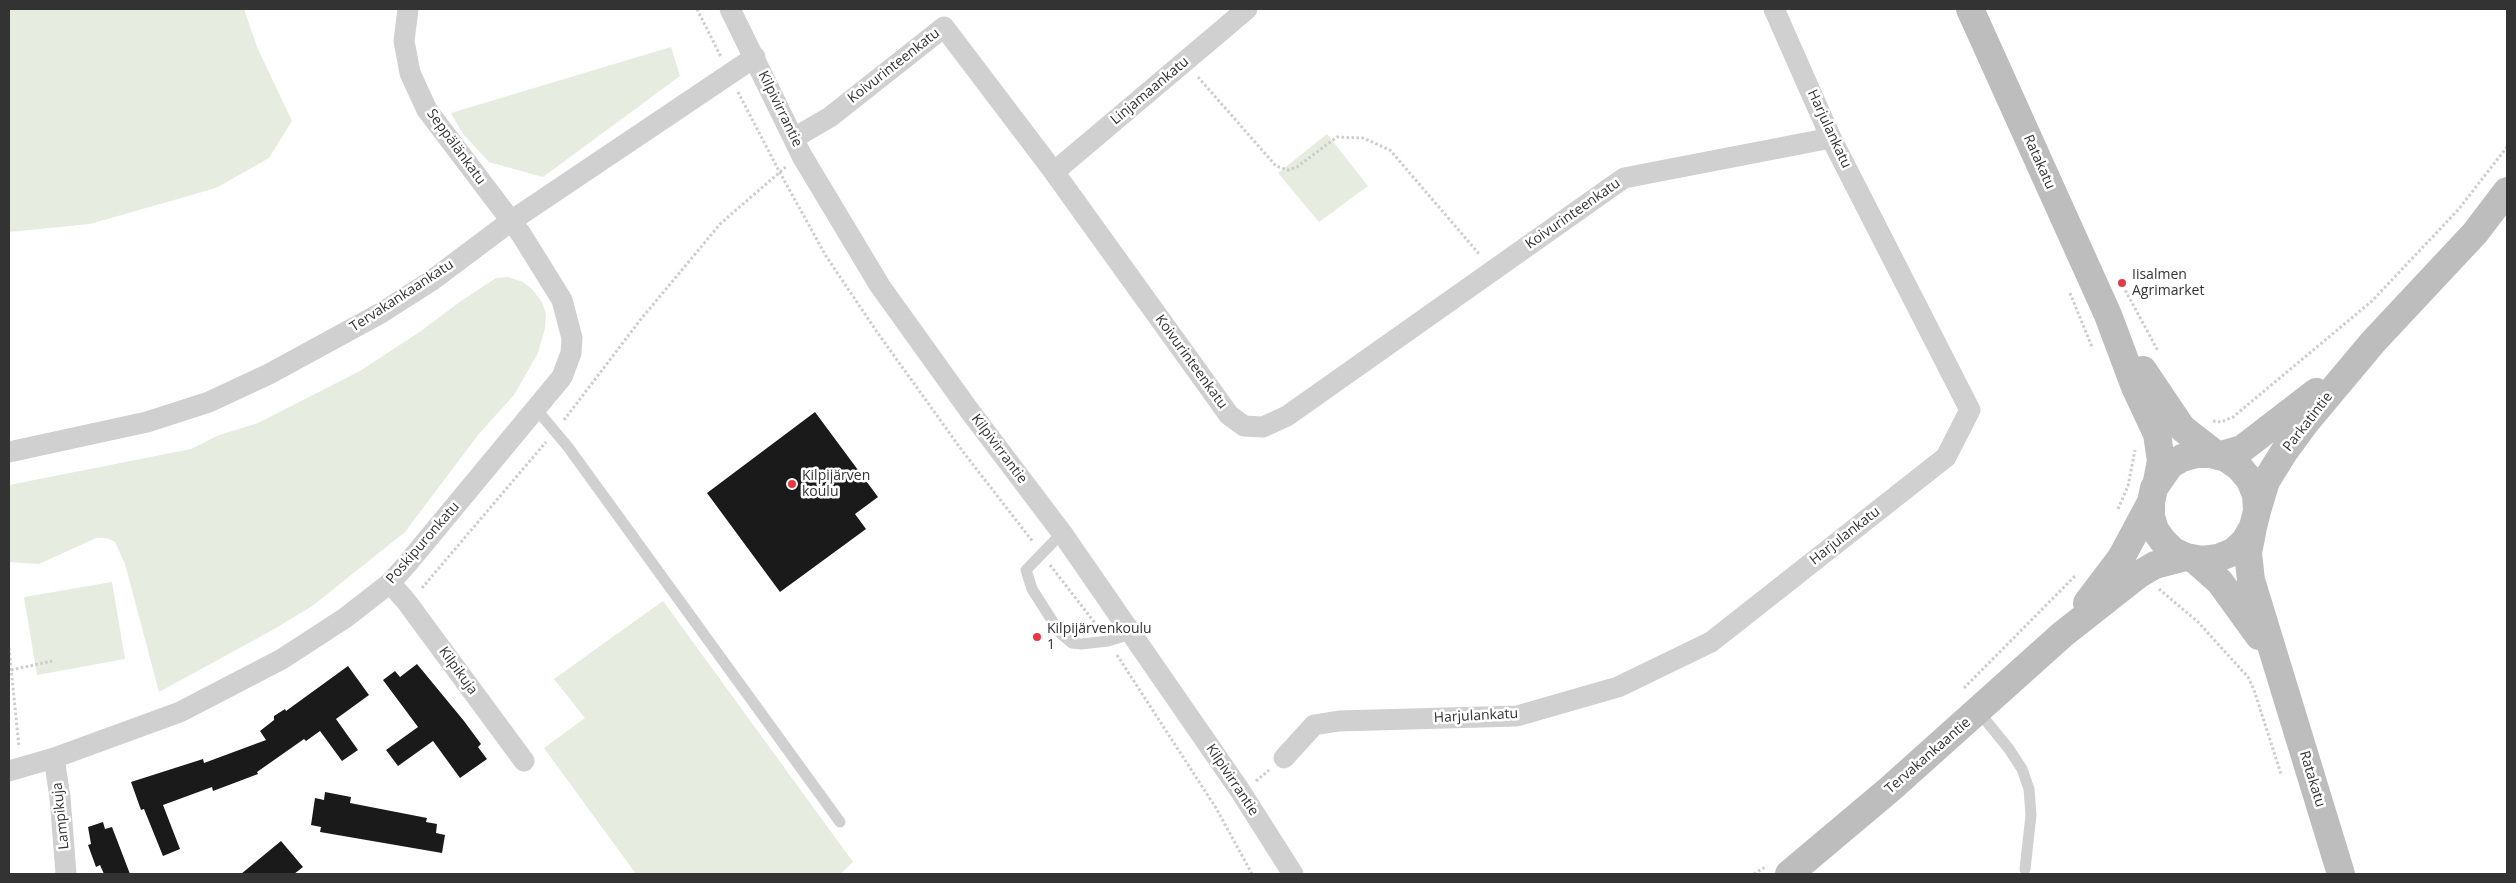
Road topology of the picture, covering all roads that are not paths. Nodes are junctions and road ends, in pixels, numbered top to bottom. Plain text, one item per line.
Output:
1 (408, 9) edge
2 (730, 9) edge
3 (1247, 9) edge
4 (1774, 9) edge
5 (1970, 9) edge
6 (755, 57) junction
7 (1831, 138) junction
8 (798, 147) junction
9 (1054, 172) junction
10 (2507, 191) edge
11 (511, 221) junction
12 (2108, 315) junction
13 (2373, 342) junction
14 (537, 410) junction
15 (9, 452) edge
16 (2218, 456) junction
17 (2154, 491) junction
18 (2255, 519) junction
19 (1062, 533) junction
20 (2190, 558) junction
21 (390, 583) junction
22 (1131, 634) junction
23 (2064, 634) junction
24 (2283, 684) junction
25 (1979, 712) junction
26 (54, 758) junction
27 (1284, 758) dead end
28 (524, 761) dead end
29 (14, 762) edge
30 (840, 822) dead end
31 (2025, 869) dead end
32 (66, 874) edge
33 (1293, 874) edge
34 (1789, 874) edge
35 (2341, 874) edge

1 - 11 street, Seppälänkatu
2 - 6 street, Kilpivirrantie
3 - 9 street, Linjamaankatu
4 - 7 street, Harjulankatu
5 - 12 street, Ratakatu
6 - 8 street, Kilpivirrantie
6 - 11 street, Tervakankaankatu
7 - 9 street, Koivurinteenkatu
7 - 27 street, Harjulankatu
8 - 9 street, Koivurinteenkatu
8 - 19 street, Kilpivirrantie
10 - 13 street, Parkatintie
11 - 14 street, Poskipuronkatu
11 - 15 street, Tervakankaankatu
12 - 16 street, Ratakatu
12 - 17 street, Ratakatu
13 - 16 street, Parkatintie
13 - 18 street, Parkatintie
14 - 21 street, Poskipuronkatu
14 - 30 lane
16 - 17 street
16 - 18 street
17 - 20 street
17 - 23 street, Tervakankaantie
18 - 20 street
18 - 24 street, Ratakatu
19 - 22 street, Kilpivirrantie
19 - 22 lane
20 - 23 street, Tervakankaantie
20 - 24 street, Ratakatu
21 - 26 street, Poskipuronkatu
21 - 28 street, Kilpikuja
22 - 33 street, Kilpivirrantie
23 - 25 street, Tervakankaantie
24 - 35 street, Ratakatu
25 - 31 lane
25 - 34 street, Tervakankaantie
26 - 29 street, Poskipuronkatu
26 - 32 street, Lampikuja

